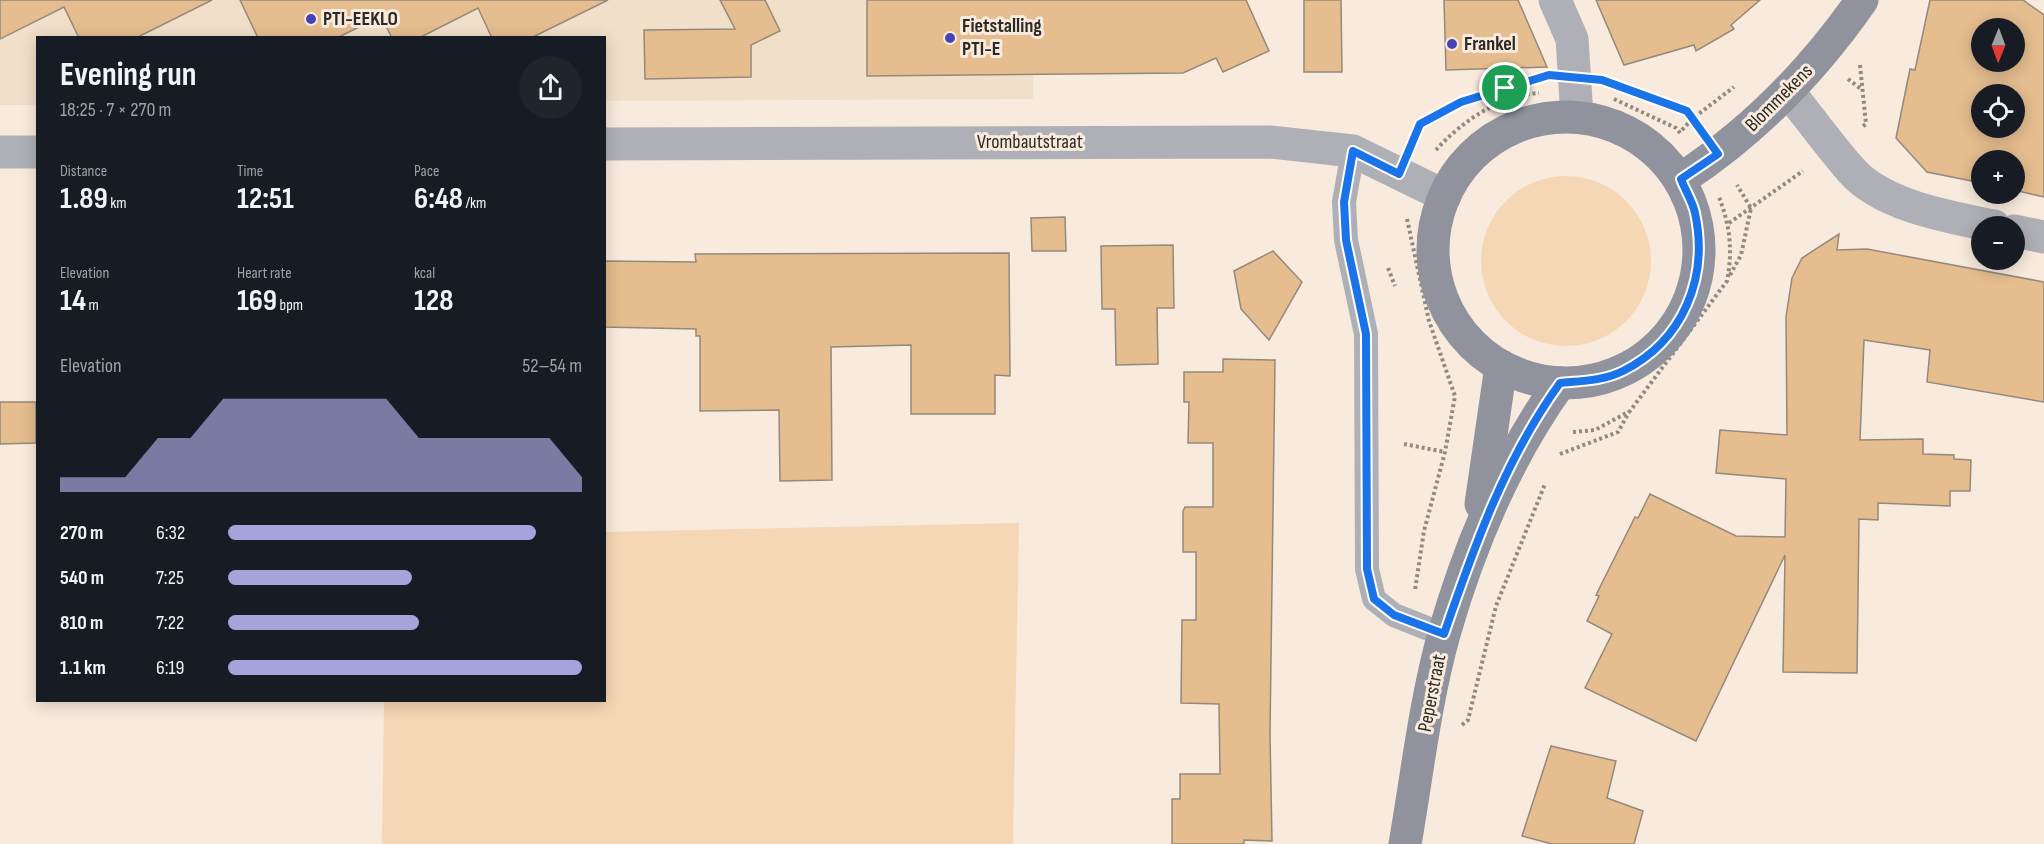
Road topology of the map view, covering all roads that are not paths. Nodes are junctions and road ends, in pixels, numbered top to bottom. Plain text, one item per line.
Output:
1 (1555, 0) edge
2 (1862, 0) edge
3 (1788, 91) junction
4 (1575, 94) junction
5 (606, 144) edge
6 (1353, 151) junction
7 (0, 152) edge
8 (36, 152) edge
9 (1681, 179) junction
10 (1445, 196) junction
11 (1971, 221) edge
12 (2025, 233) edge
13 (2044, 237) edge
14 (1501, 366) junction
15 (1560, 383) junction
16 (1474, 546) junction
17 (1444, 634) junction
18 (1405, 844) edge

1 - 4 street
2 - 3 main road, Blommekens
3 - 9 main road, Blommekens
3 - 11 street
4 - 9 main road
4 - 10 main road
5 - 6 street, Vrombautstraat
6 - 10 street, Vrombautstraat
6 - 17 lane
7 - 8 street
9 - 15 main road
10 - 14 main road
12 - 13 street
14 - 15 main road
14 - 16 main road, Peperstraat
15 - 16 main road, Peperstraat
16 - 17 main road, Peperstraat
17 - 18 main road, Peperstraat

